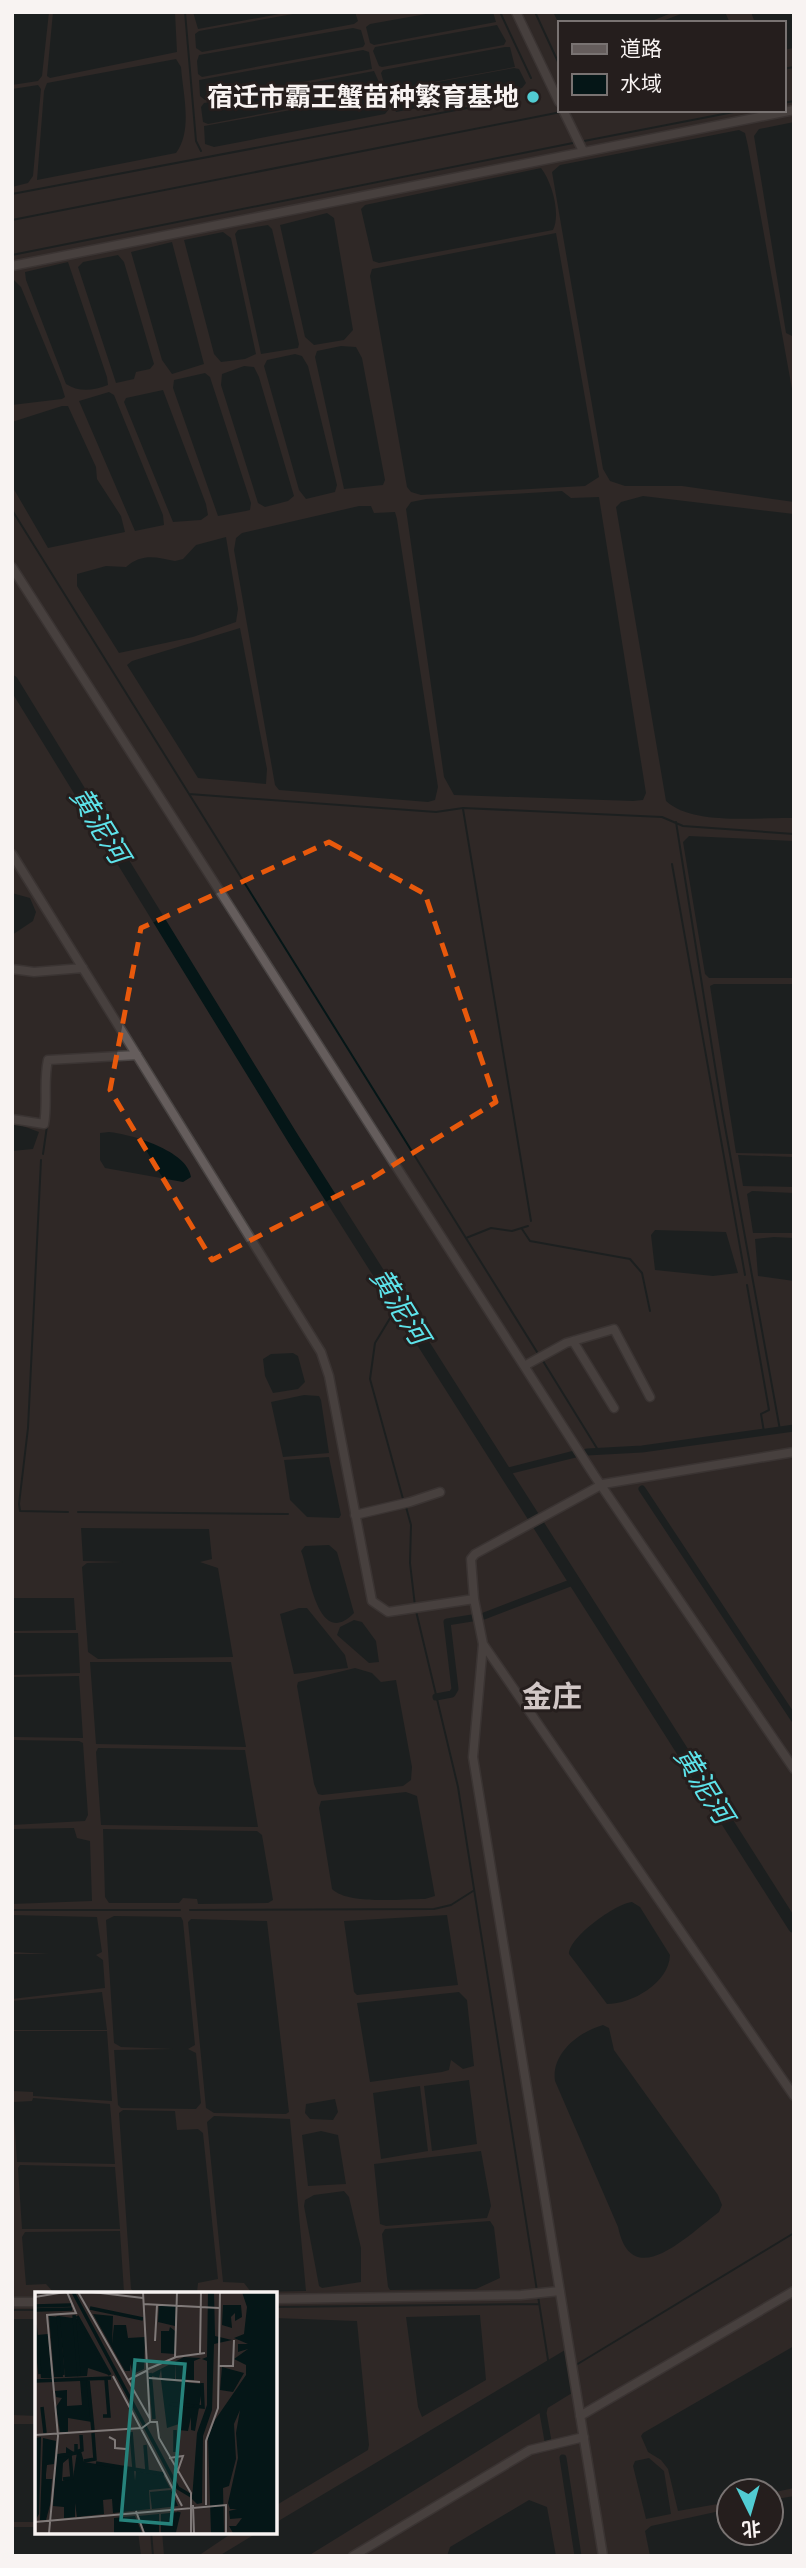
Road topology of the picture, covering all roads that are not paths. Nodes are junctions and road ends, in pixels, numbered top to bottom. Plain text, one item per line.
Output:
1 (516, 12) edge
2 (558, 100) edge
3 (564, 112) edge
4 (784, 112) edge
5 (583, 151) junction
6 (12, 266) edge
7 (12, 567) edge
8 (12, 854) edge
9 (83, 968) junction
10 (12, 969) edge
11 (137, 1055) junction
12 (12, 1119) edge
13 (573, 1341) junction
14 (526, 1365) junction
15 (650, 1397) dead end
16 (614, 1408) dead end
17 (794, 1452) edge
18 (603, 1484) junction
19 (440, 1492) dead end
20 (355, 1515) junction
21 (474, 1598) junction
22 (483, 1644) junction
23 (794, 1769) edge
24 (794, 2096) edge
25 (560, 2291) junction
26 (794, 2291) edge
27 (276, 2299) edge
28 (12, 2302) edge
29 (35, 2302) edge
30 (580, 2416) junction
31 (584, 2437) junction
32 (353, 2556) edge
33 (603, 2556) edge

1 - 2 street
3 - 5 street
4 - 5 street
5 - 6 street
7 - 14 street
8 - 9 street
9 - 10 street
9 - 11 street
11 - 12 street
11 - 20 street
13 - 14 street
13 - 15 street
13 - 16 street
14 - 18 street
17 - 18 street
18 - 21 street
18 - 23 street
19 - 20 street
20 - 21 street
21 - 22 street
22 - 24 street
22 - 25 street
25 - 27 street
25 - 30 street
26 - 30 street
28 - 29 street
30 - 31 street
31 - 32 street
31 - 33 street

